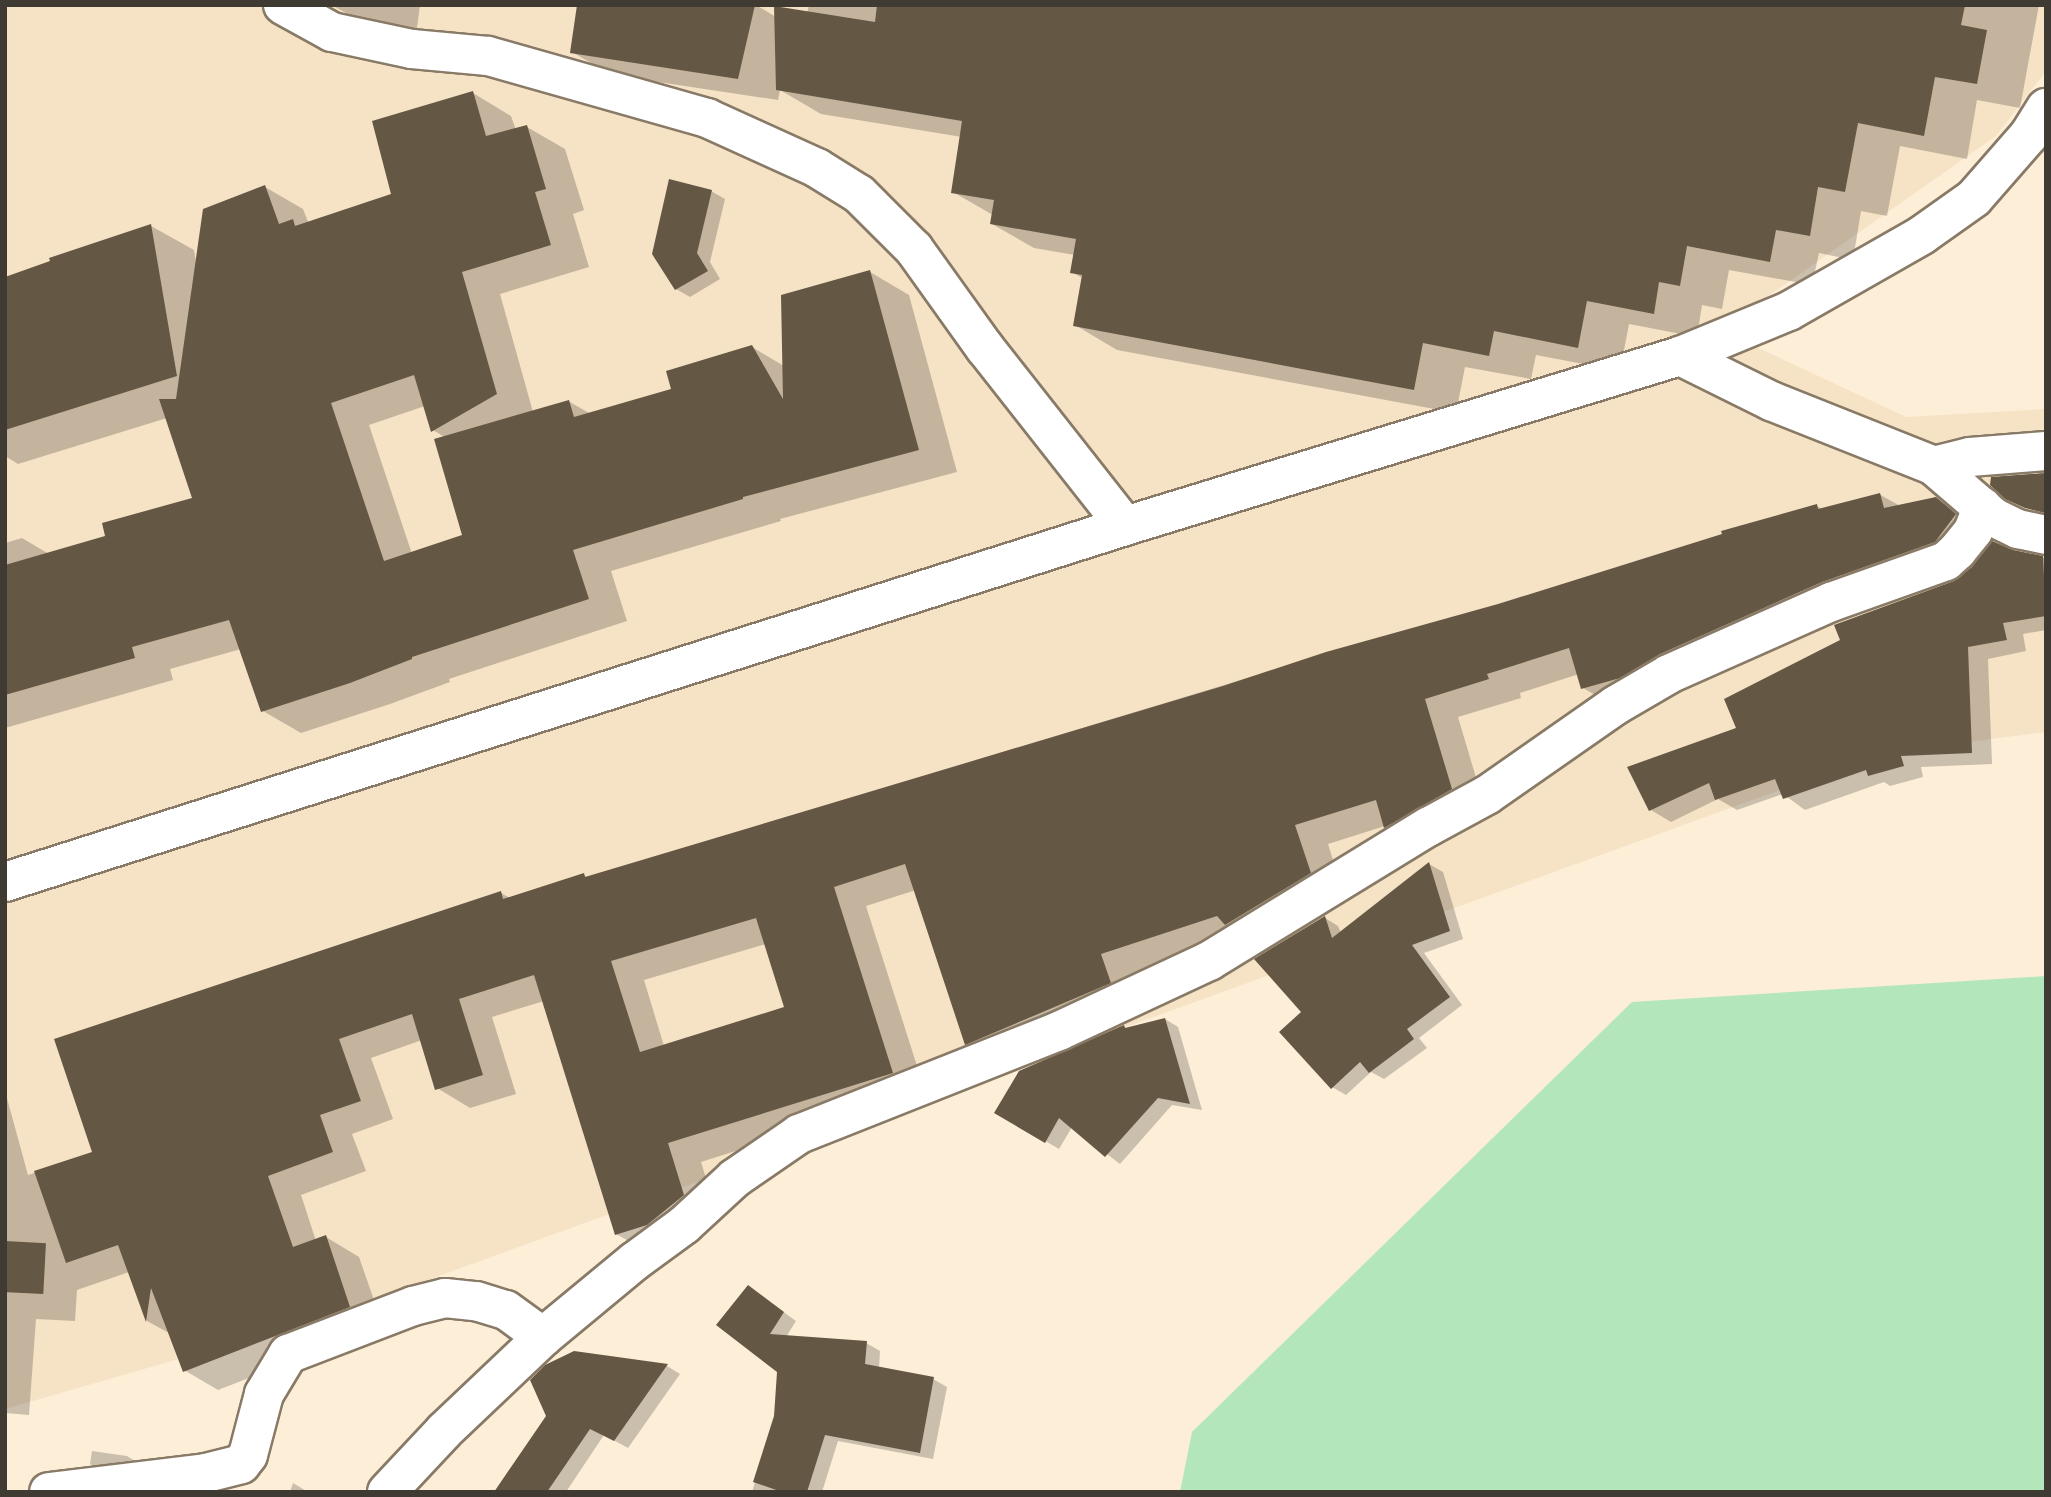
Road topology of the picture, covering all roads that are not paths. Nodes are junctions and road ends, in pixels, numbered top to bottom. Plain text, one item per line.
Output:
1 (283, 5) edge
2 (2046, 108) edge
3 (1680, 356) junction
4 (2046, 451) edge
5 (1934, 466) junction
6 (1982, 507) junction
7 (1125, 526) junction
8 (2046, 535) edge
9 (5, 882) edge
10 (543, 1337) junction
11 (48, 1492) edge
12 (387, 1492) edge

1 - 7 street
2 - 3 street
3 - 5 street
3 - 7 street
4 - 5 street
5 - 6 street
6 - 8 street
6 - 10 street
7 - 9 street
10 - 11 street
10 - 12 street

